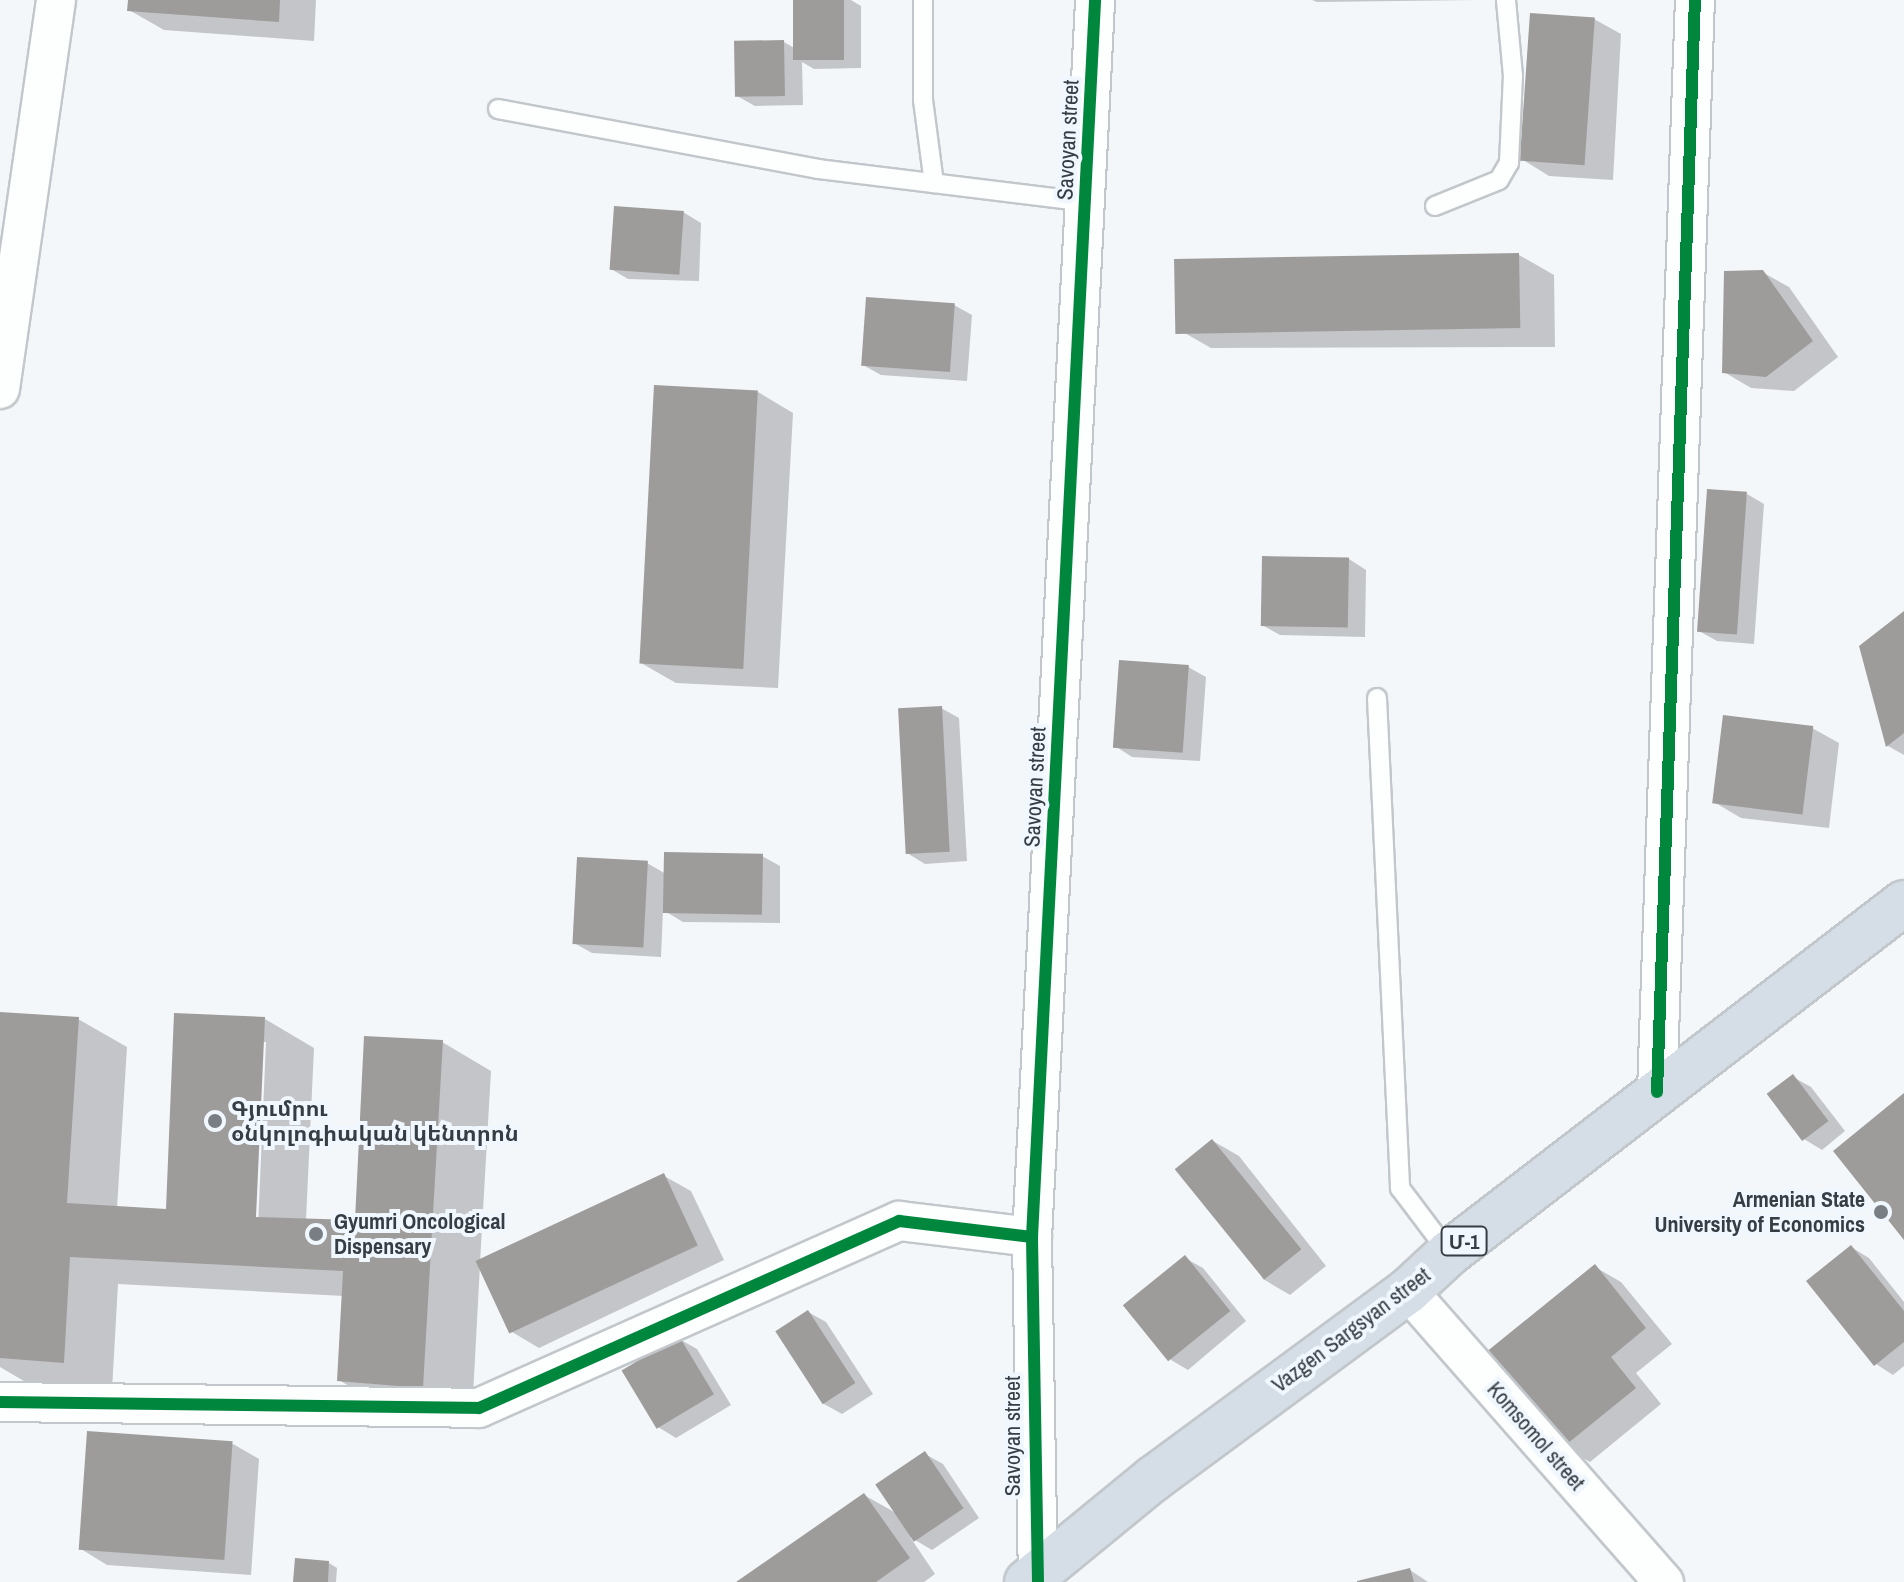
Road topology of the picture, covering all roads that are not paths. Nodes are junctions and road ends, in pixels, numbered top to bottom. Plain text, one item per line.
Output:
1 (56, 0) edge
2 (923, 0) edge
3 (1095, 0) edge
4 (1506, 0) edge
5 (1695, 0) edge
6 (498, 109) dead end
7 (934, 183) junction
8 (1085, 202) junction
9 (1435, 206) dead end
10 (0, 389) edge
11 (1377, 698) dead end
12 (1904, 903) edge
13 (1657, 1092) junction
14 (1032, 1237) junction
15 (1449, 1253) junction
16 (1408, 1291) junction
17 (0, 1402) edge
18 (1033, 1580) edge
19 (1664, 1582) edge

1 - 10 street
2 - 7 lane
3 - 8 street, Savoyan street
4 - 9 lane
5 - 13 street
6 - 7 lane
7 - 8 lane
8 - 14 street, Savoyan street
11 - 15 lane
12 - 13 highway, Vazgen Sargsyan street / Մ-1
13 - 15 highway, Vazgen Sargsyan street / Մ-1
14 - 17 street
14 - 18 street, Savoyan street
15 - 16 highway, Vazgen Sargsyan street / Մ-1
16 - 18 highway, Vazgen Sargsyan street / Մ-1
16 - 19 street, Komsomol street

